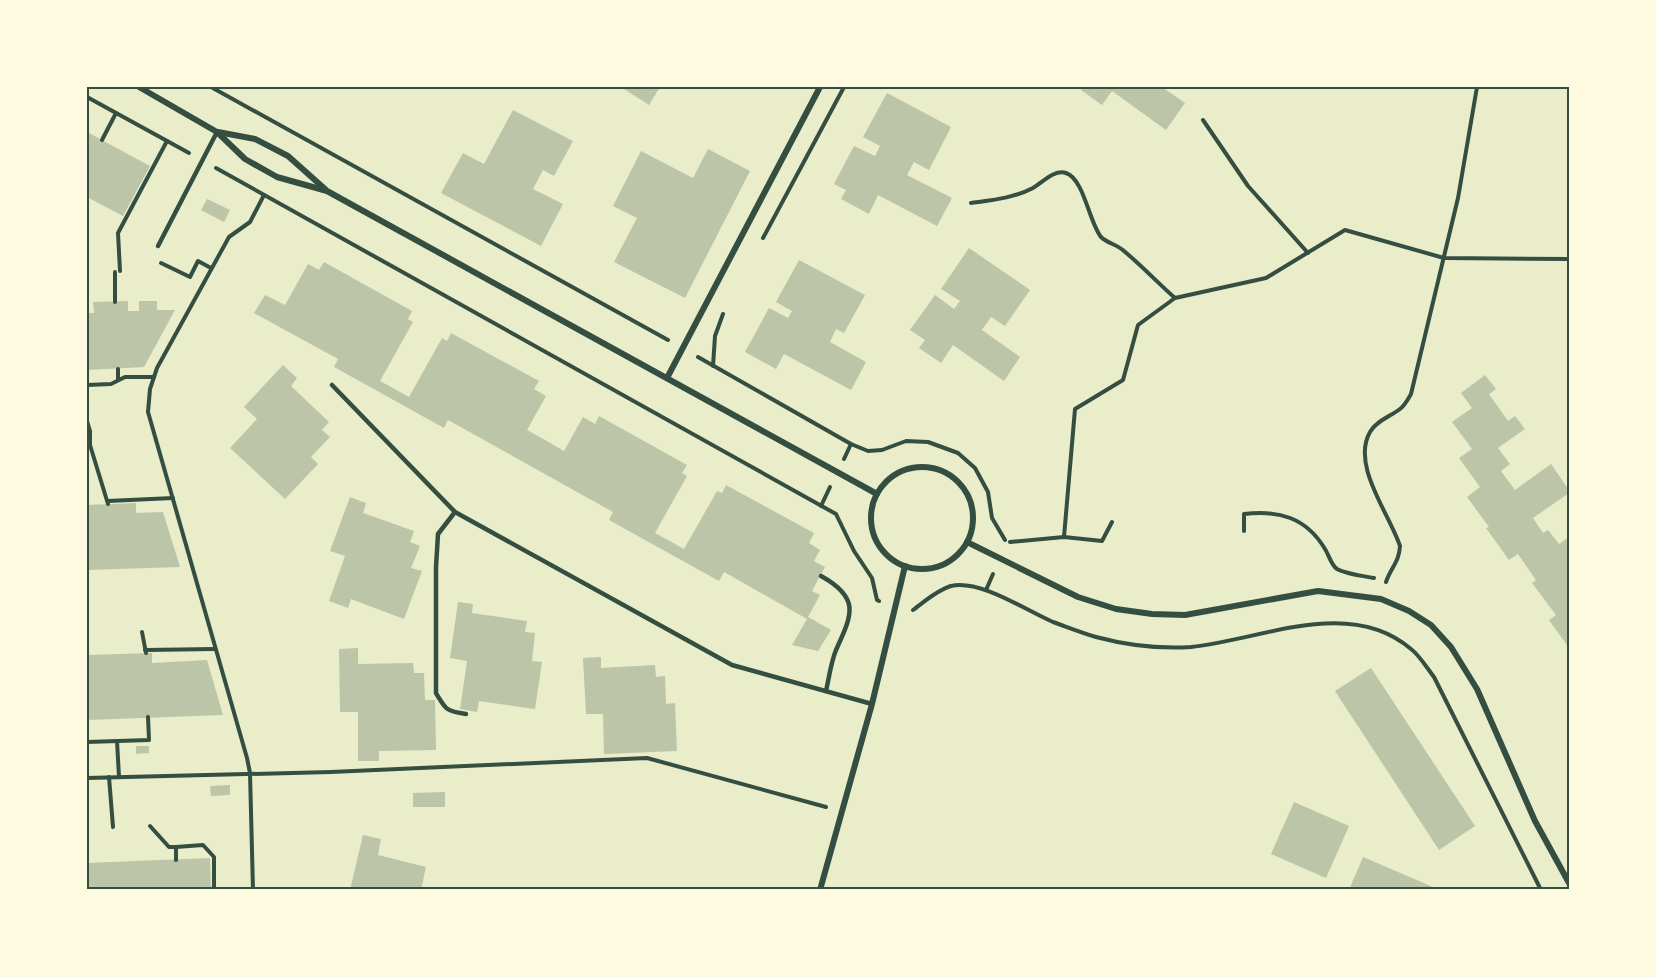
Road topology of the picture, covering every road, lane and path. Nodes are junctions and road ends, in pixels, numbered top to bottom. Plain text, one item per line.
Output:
1 (140, 87) edge
2 (211, 87) edge
3 (820, 87) edge
4 (844, 87) edge
5 (1477, 87) edge
6 (116, 113) dead end
7 (1203, 120) dead end
8 (217, 132) junction
9 (102, 140) dead end
10 (167, 141) dead end
11 (327, 191) junction
12 (264, 195) dead end
13 (971, 203) dead end
14 (762, 241) dead end
15 (158, 246) dead end
16 (1308, 253) junction
17 (1444, 258) junction
18 (1569, 259) edge
19 (159, 262) dead end
20 (211, 268) junction
21 (120, 271) dead end
22 (115, 272) dead end
23 (1175, 298) junction
24 (115, 302) dead end
25 (728, 304) dead end
26 (682, 348) junction
27 (713, 366) junction
28 (118, 369) dead end
29 (154, 377) junction
30 (667, 378) junction
31 (118, 379) junction
32 (87, 385) edge
33 (332, 385) dead end
34 (87, 421) edge
35 (851, 444) junction
36 (837, 472) junction
37 (877, 494) junction
38 (172, 498) junction
39 (821, 506) dead end
40 (455, 512) junction
41 (1112, 522) dead end
42 (1244, 531) dead end
43 (1064, 537) junction
44 (967, 542) junction
45 (999, 559) junction
46 (905, 566) junction
47 (821, 576) dead end
48 (1386, 580) junction
49 (986, 590) dead end
50 (1381, 599) junction
51 (142, 633) dead end
52 (215, 649) junction
53 (826, 691) junction
54 (872, 704) junction
55 (466, 714) dead end
56 (148, 717) dead end
57 (117, 741) junction
58 (87, 742) edge
59 (250, 773) junction
60 (109, 777) junction
61 (119, 777) junction
62 (87, 778) edge
63 (841, 811) junction
64 (150, 826) dead end
65 (113, 827) dead end
66 (176, 847) junction
67 (176, 860) dead end
68 (1569, 883) edge
69 (214, 890) edge
70 (253, 890) edge
71 (820, 890) edge

1 - 8 street
2 - 26 path
3 - 26 street
4 - 14 path
5 - 17 path
6 - 9 path
7 - 16 path
8 - 11 street
8 - 11 street
8 - 15 lane
10 - 21 path
11 - 30 street
12 - 20 path
13 - 23 path
16 - 17 path
16 - 23 path
17 - 18 path
17 - 48 path
19 - 20 path
20 - 29 path
22 - 24 path
23 - 43 path
25 - 27 path
26 - 27 path
26 - 30 street
27 - 35 path
28 - 31 path
29 - 31 path
29 - 38 path
30 - 36 street
31 - 32 path
33 - 40 lane
34 - 38 path
35 - 36 path
35 - 43 path
36 - 37 street
36 - 39 path
37 - 44 street
37 - 46 street
38 - 52 path
40 - 53 lane
40 - 55 lane
41 - 43 path
42 - 48 path
44 - 45 street
44 - 46 street
45 - 49 path
45 - 50 street
46 - 54 street
47 - 53 lane
48 - 50 path
50 - 68 street
51 - 52 path
52 - 59 path
53 - 54 lane
54 - 63 street
56 - 57 path
57 - 58 path
57 - 61 path
59 - 61 path
59 - 63 path
59 - 70 path
60 - 61 path
60 - 62 path
60 - 65 path
63 - 71 street
64 - 66 path
66 - 67 path
66 - 69 path

